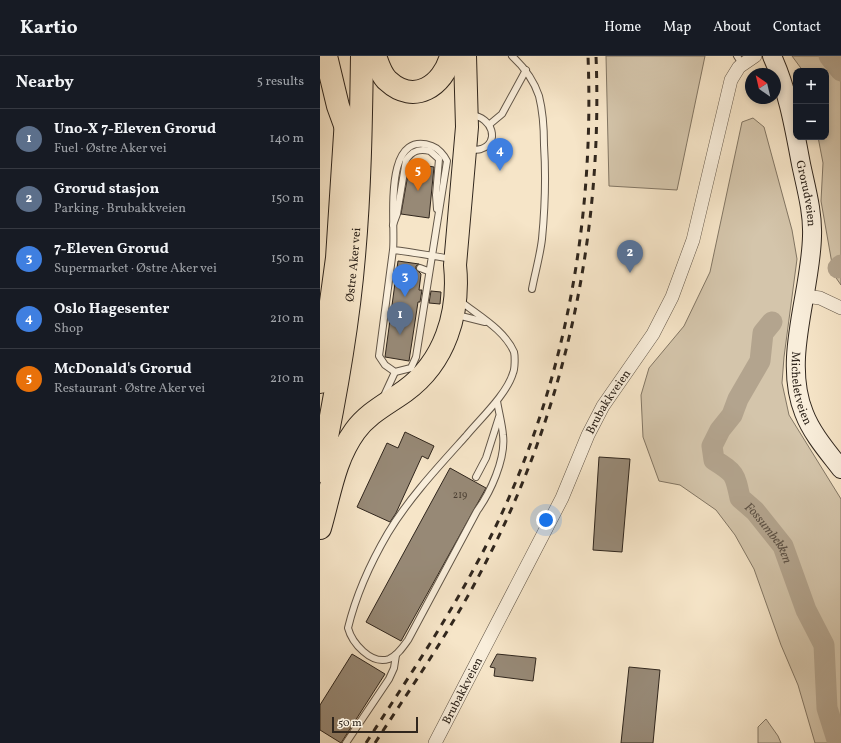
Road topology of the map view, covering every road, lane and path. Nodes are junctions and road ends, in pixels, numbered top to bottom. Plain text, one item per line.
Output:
1 (326, 56) edge
2 (347, 56) edge
3 (362, 56) edge
4 (375, 56) edge
5 (451, 56) edge
6 (455, 56) edge
7 (465, 56) edge
8 (512, 56) edge
9 (754, 56) edge
10 (772, 56) edge
11 (739, 60) edge
12 (526, 70) junction
13 (467, 114) junction
14 (490, 124) junction
15 (346, 128) junction
16 (463, 153) junction
17 (393, 250) junction
18 (431, 256) junction
19 (455, 262) junction
20 (420, 268) dead end
21 (428, 271) junction
22 (532, 289) dead end
23 (805, 296) junction
24 (454, 304) junction
25 (841, 308) edge
26 (487, 322) junction
27 (395, 372) junction
28 (320, 382) edge
29 (496, 401) junction
30 (380, 407) junction
31 (500, 416) junction
32 (841, 469) edge
33 (320, 471) edge
34 (476, 477) dead end
35 (320, 528) edge
36 (396, 655) junction
37 (346, 743) edge
38 (434, 743) edge

1 - 15 highway
2 - 15 highway, Østre Aker vei
3 - 33 highway, Østre Aker vei
4 - 5 highway
6 - 16 highway
7 - 13 highway
8 - 12 lane
9 - 11 street, Brubakkveien
10 - 23 main road, Grorudveien
11 - 38 street, Brubakkveien
12 - 14 lane
12 - 22 lane
13 - 14 lane
13 - 16 highway
14 - 16 lane
15 - 28 highway, Østre Aker vei
16 - 19 highway
17 - 18 lane
17 - 18 lane
17 - 27 lane
18 - 19 lane
18 - 21 lane
19 - 24 highway
20 - 21 lane
21 - 27 lane
23 - 25 street
23 - 32 main road, Micheletveien
24 - 26 lane
24 - 26 lane
24 - 30 highway
26 - 29 lane
27 - 30 lane
29 - 31 lane
29 - 36 lane
30 - 35 highway
31 - 34 lane
31 - 36 lane
36 - 37 lane

